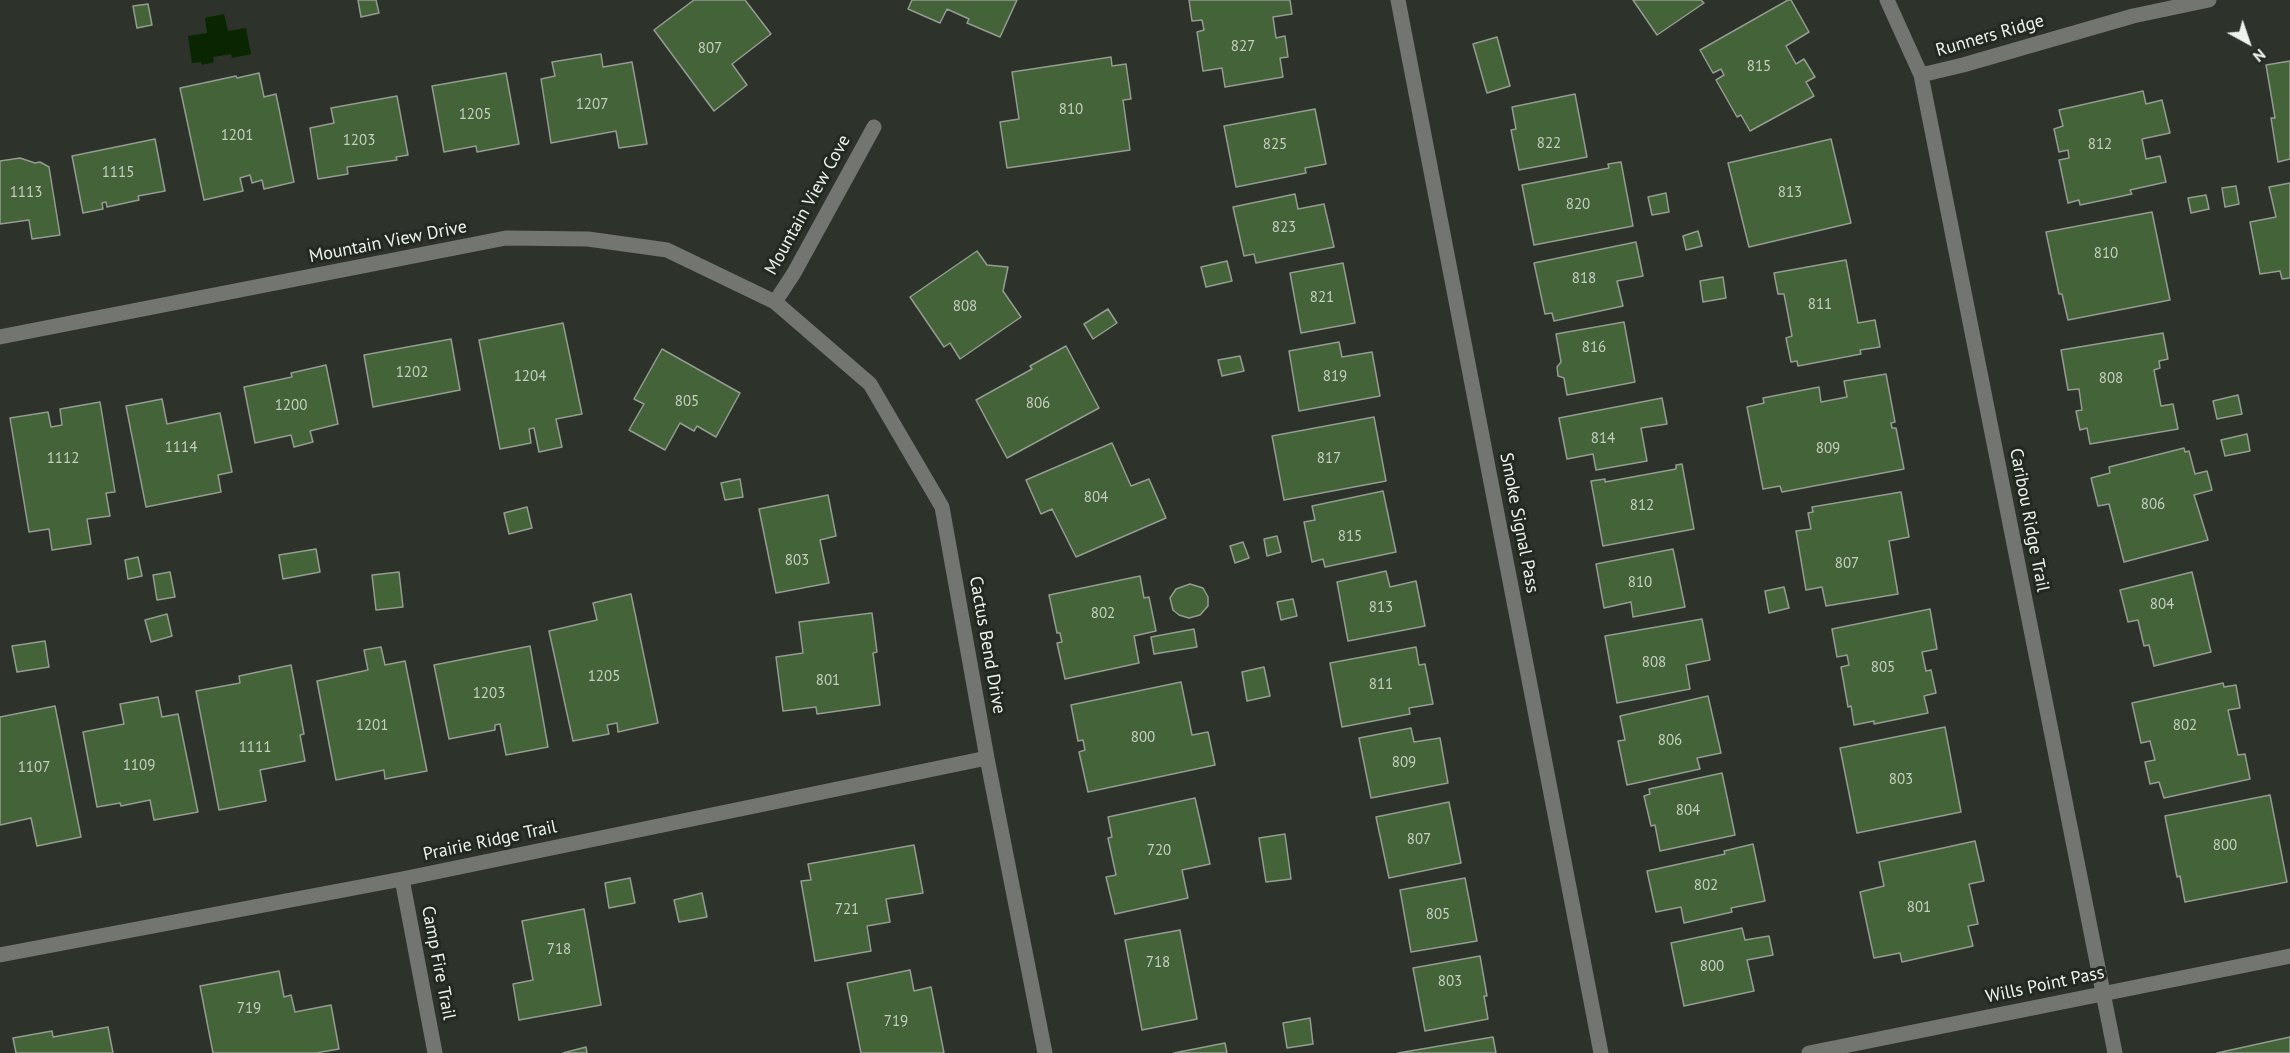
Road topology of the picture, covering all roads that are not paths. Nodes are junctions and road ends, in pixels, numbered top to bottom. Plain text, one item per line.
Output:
1 (1398, 0) edge
2 (1887, 0) edge
3 (2209, 0) edge
4 (1921, 75) junction
5 (874, 127) dead end
6 (775, 302) junction
7 (0, 338) edge
8 (987, 758) junction
9 (402, 879) junction
10 (0, 955) edge
11 (2290, 956) edge
12 (2104, 993) junction
13 (435, 1053) edge
14 (1045, 1053) edge
15 (1601, 1053) edge
16 (1809, 1053) edge
17 (2115, 1053) edge

1 - 15 street, Smoke Signal Pass
2 - 4 street, Caribou Ridge Trail
3 - 4 street, Runners Ridge
4 - 12 street, Caribou Ridge Trail
5 - 6 street, Mountain View Cove
6 - 7 street, Mountain View Drive
6 - 8 street, Cactus Bend Drive
8 - 9 street, Prairie Ridge Trail
8 - 14 street, Cactus Bend Drive
9 - 10 street, Prairie Ridge Trail
9 - 13 street, Camp Fire Trail
11 - 12 street, Wills Point Pass
12 - 16 street, Wills Point Pass
12 - 17 street, Caribou Ridge Trail

